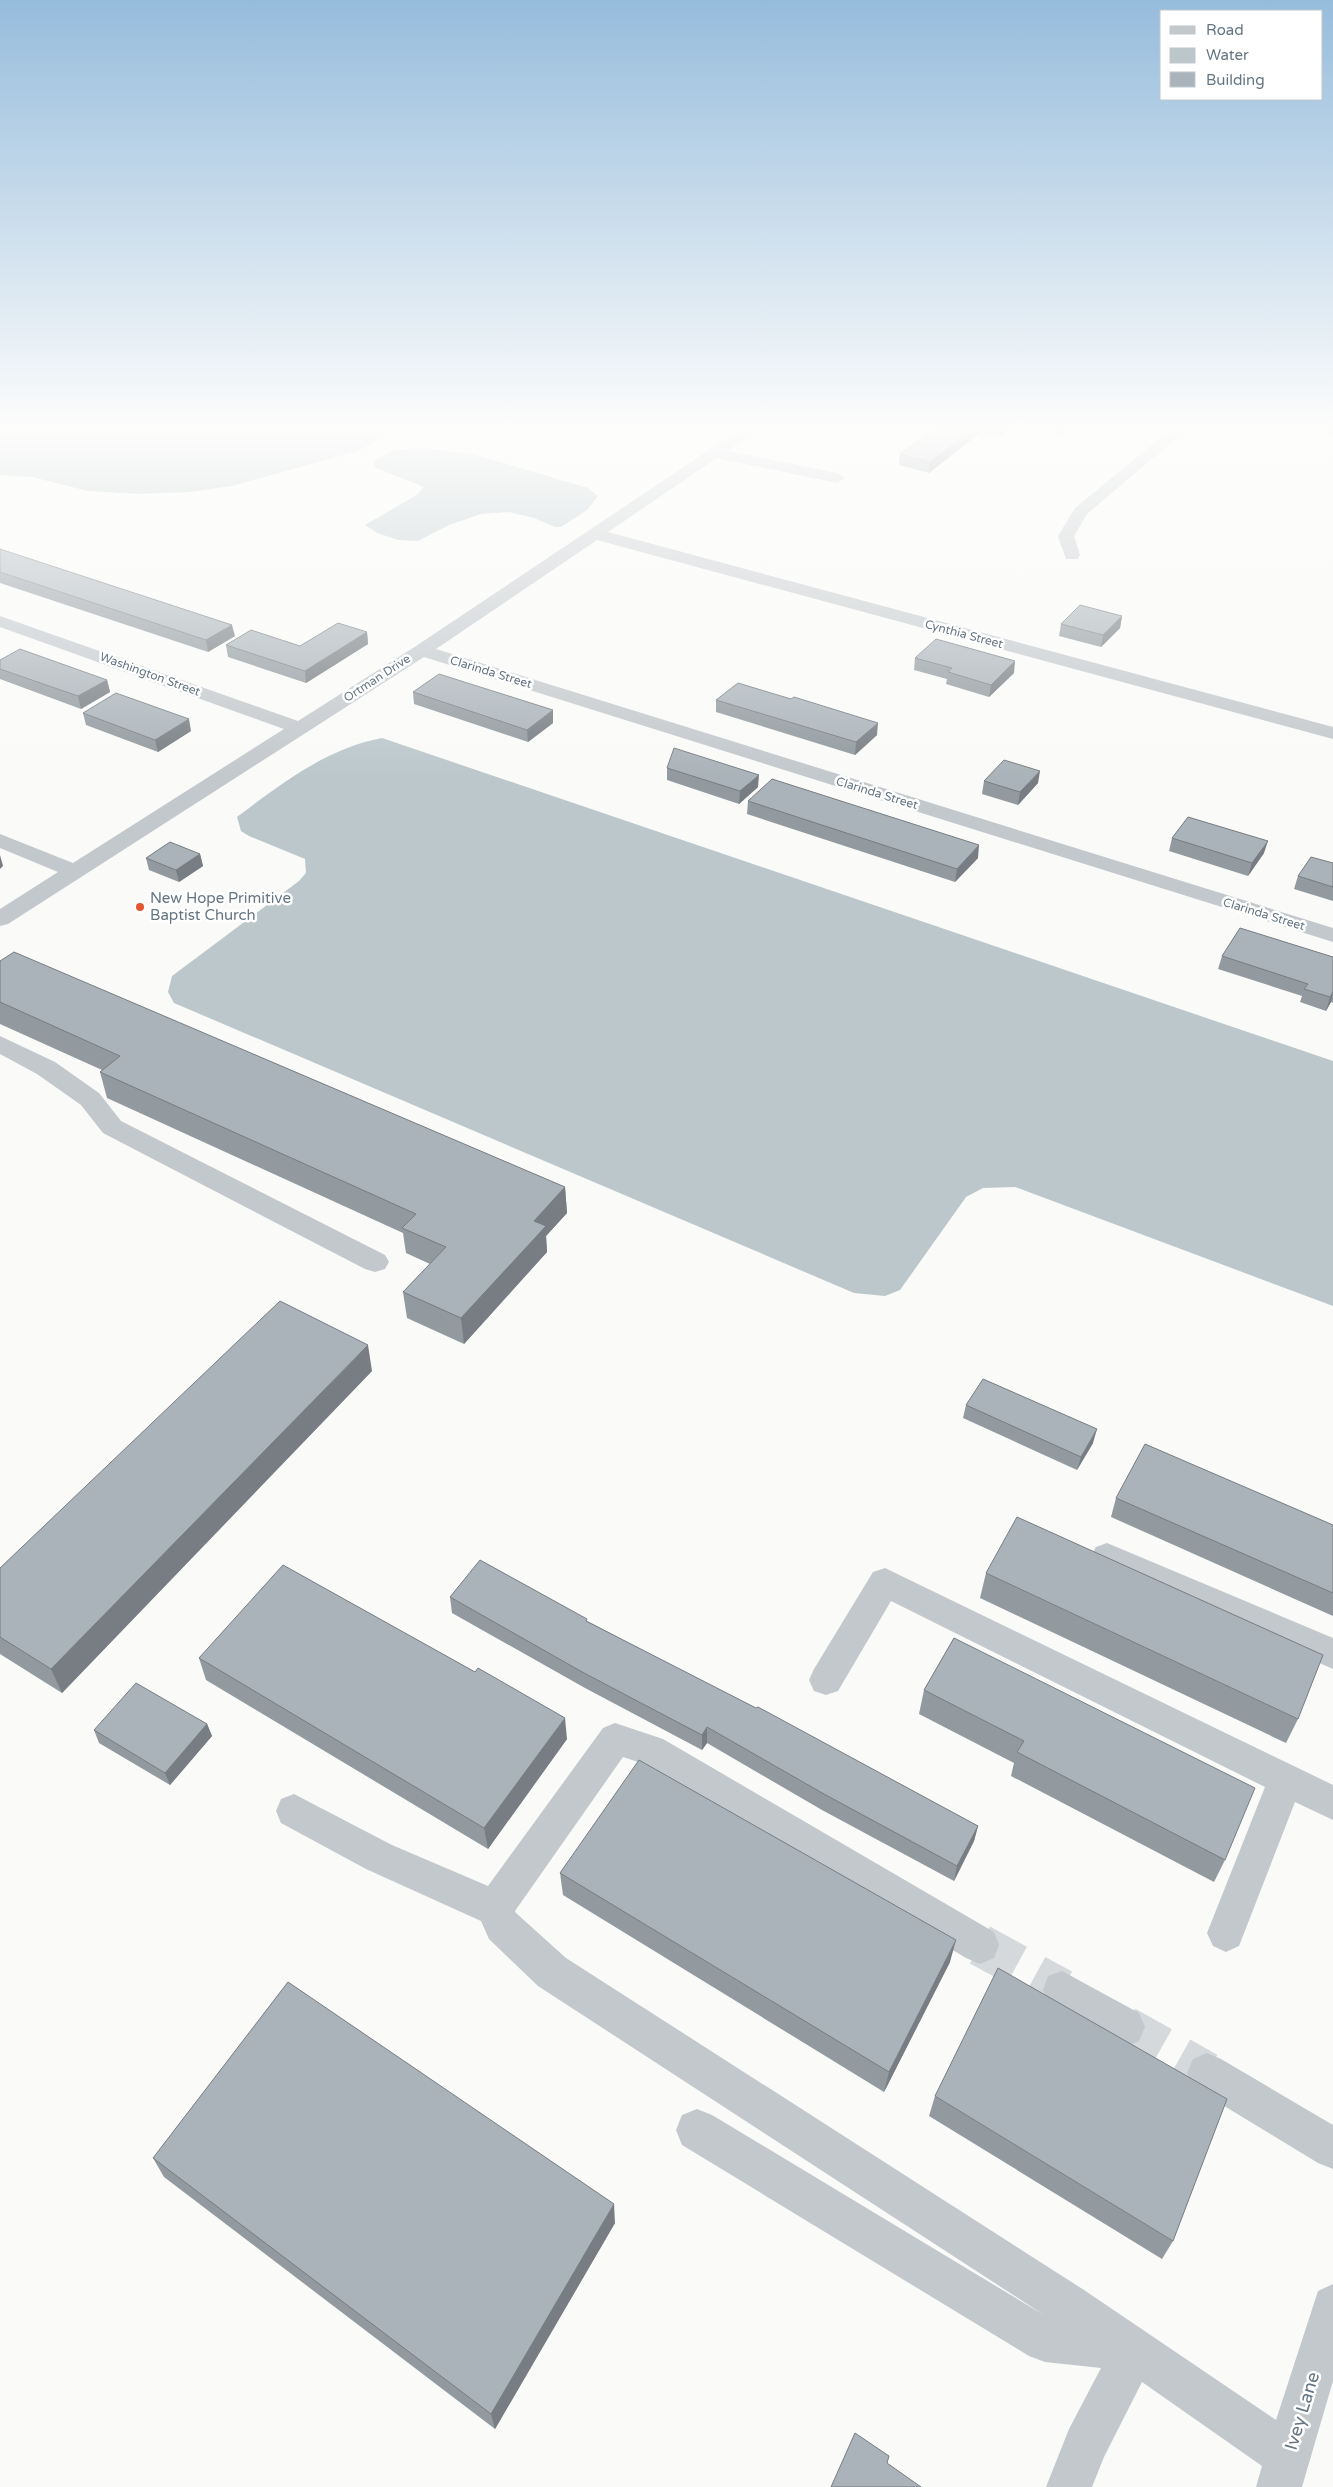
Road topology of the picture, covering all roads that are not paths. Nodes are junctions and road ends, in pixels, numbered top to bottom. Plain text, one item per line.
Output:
1 (577, 546) edge
2 (640, 546) edge
3 (1069, 546) edge
4 (1072, 555) dead end
5 (0, 621) edge
6 (24, 629) junction
7 (0, 642) edge
8 (422, 650) junction
9 (300, 728) junction
10 (1333, 734) edge
11 (0, 840) edge
12 (74, 871) junction
13 (0, 919) edge
14 (1333, 936) edge
15 (0, 1044) edge
16 (375, 1262) dead end
17 (1107, 1556) edge
18 (1333, 1654) edge
19 (826, 1680) dead end
20 (1286, 1780) junction
21 (1333, 1803) edge
22 (294, 1811) dead end
23 (495, 1908) junction
24 (1226, 1934) dead end
25 (980, 1945) tunnel mouth
26 (1062, 1990) tunnel mouth
27 (1125, 2027) tunnel mouth
28 (1207, 2073) tunnel mouth
29 (697, 2130) dead end
30 (1333, 2148) edge
31 (1333, 2306) edge
32 (1135, 2350) junction
33 (1283, 2471) edge
34 (1069, 2487) edge

1 - 8 street, Ortman Drive
2 - 10 street, Cynthia Street
3 - 4 street
5 - 6 street, Washington Street
6 - 7 street
6 - 9 street, Washington Street
8 - 9 street, Ortman Drive
8 - 14 street, Clarinda Street
9 - 12 street, Ortman Drive
11 - 12 street
12 - 13 street, Ortman Drive
15 - 16 street
17 - 18 street
19 - 20 street
20 - 21 street
20 - 24 street
22 - 23 street
23 - 25 street
23 - 32 street
26 - 27 street
28 - 30 street
29 - 32 street
31 - 33 street, Ivey Lane
32 - 33 street
32 - 34 street

